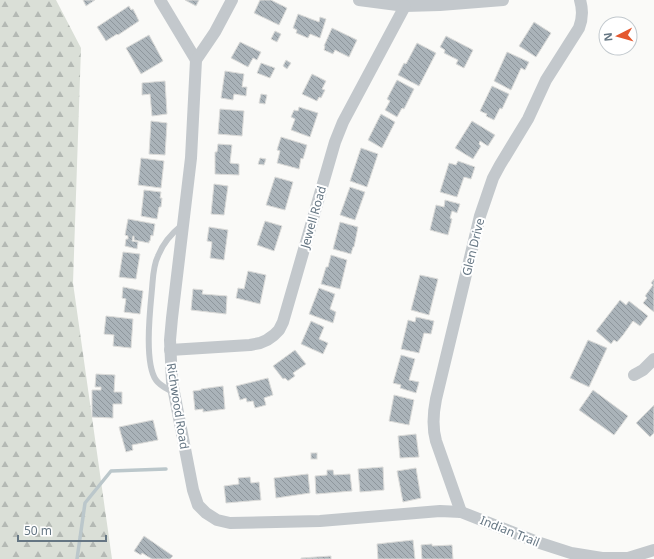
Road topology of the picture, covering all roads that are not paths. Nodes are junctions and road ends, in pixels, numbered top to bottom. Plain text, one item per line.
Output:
1 (160, 0) edge
2 (232, 0) edge
3 (359, 0) edge
4 (502, 0) edge
5 (580, 0) edge
6 (405, 6) junction
7 (196, 60) junction
8 (183, 224) junction
9 (170, 350) junction
10 (654, 359) edge
11 (634, 375) dead end
12 (174, 393) junction
13 (461, 512) junction
14 (654, 550) edge
15 (628, 558) edge

1 - 7 street
2 - 7 street
3 - 6 street
4 - 6 street
5 - 13 street, Glen Drive
6 - 9 street, Jewell Road
7 - 8 street, Richwood Road
8 - 9 street, Richwood Road
8 - 12 lane
9 - 12 street, Richwood Road
10 - 11 street
12 - 13 street, Richwood Road
13 - 15 street, Indian Trail
14 - 15 street, Indian Trail

